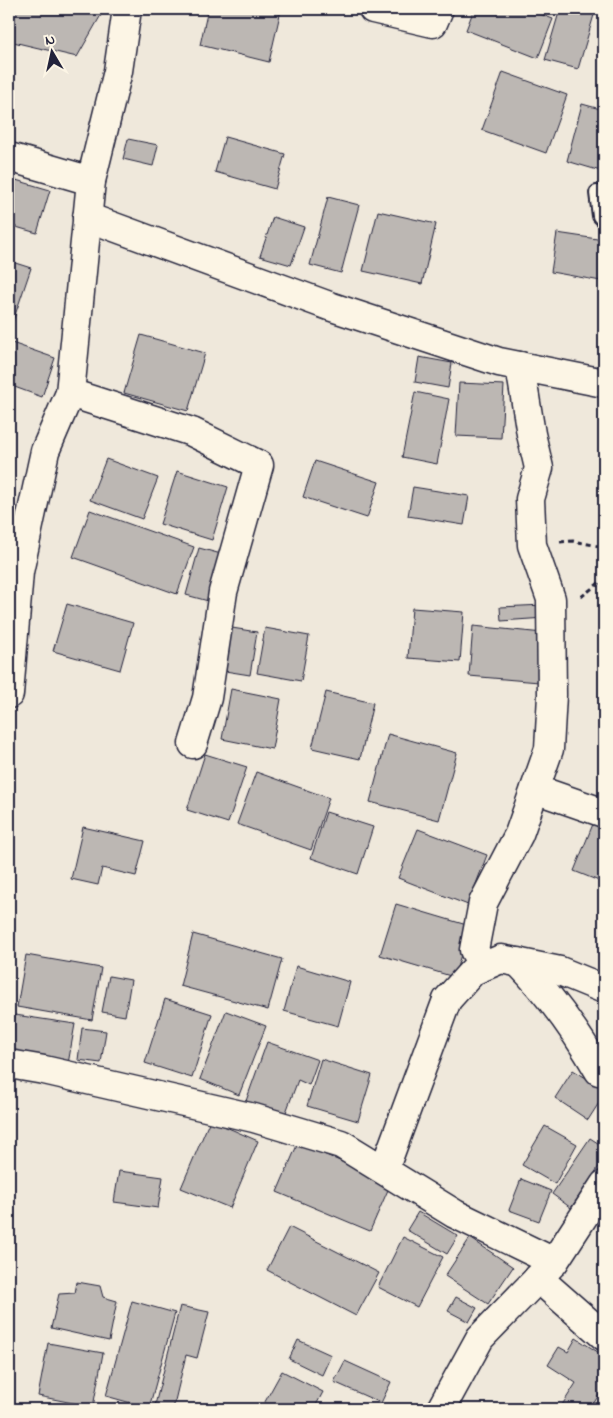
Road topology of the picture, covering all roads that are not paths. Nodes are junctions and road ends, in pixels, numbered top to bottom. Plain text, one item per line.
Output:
1 (127, 9) edge
2 (373, 9) edge
3 (439, 9) edge
4 (9, 157) edge
5 (91, 181) junction
6 (597, 192) dead end
7 (87, 217) junction
8 (604, 220) edge
9 (520, 366) junction
10 (604, 383) edge
11 (70, 393) junction
12 (14, 571) edge
13 (9, 694) edge
14 (193, 744) dead end
15 (535, 789) junction
16 (604, 813) edge
17 (518, 962) junction
18 (483, 966) junction
19 (604, 989) edge
20 (9, 1064) edge
21 (599, 1071) dead end
22 (384, 1170) junction
23 (604, 1185) edge
24 (546, 1270) junction
25 (604, 1336) edge
26 (441, 1409) edge

1 - 5 street
2 - 3 street
4 - 5 street
5 - 7 street
6 - 8 lane
7 - 9 street
7 - 11 street
9 - 10 street
9 - 15 street
11 - 12 street
11 - 14 street
12 - 13 street
15 - 16 street
15 - 18 street
17 - 18 street
17 - 19 street
17 - 21 street
18 - 22 street
20 - 22 street
22 - 24 street
23 - 24 street
24 - 25 street
24 - 26 street

